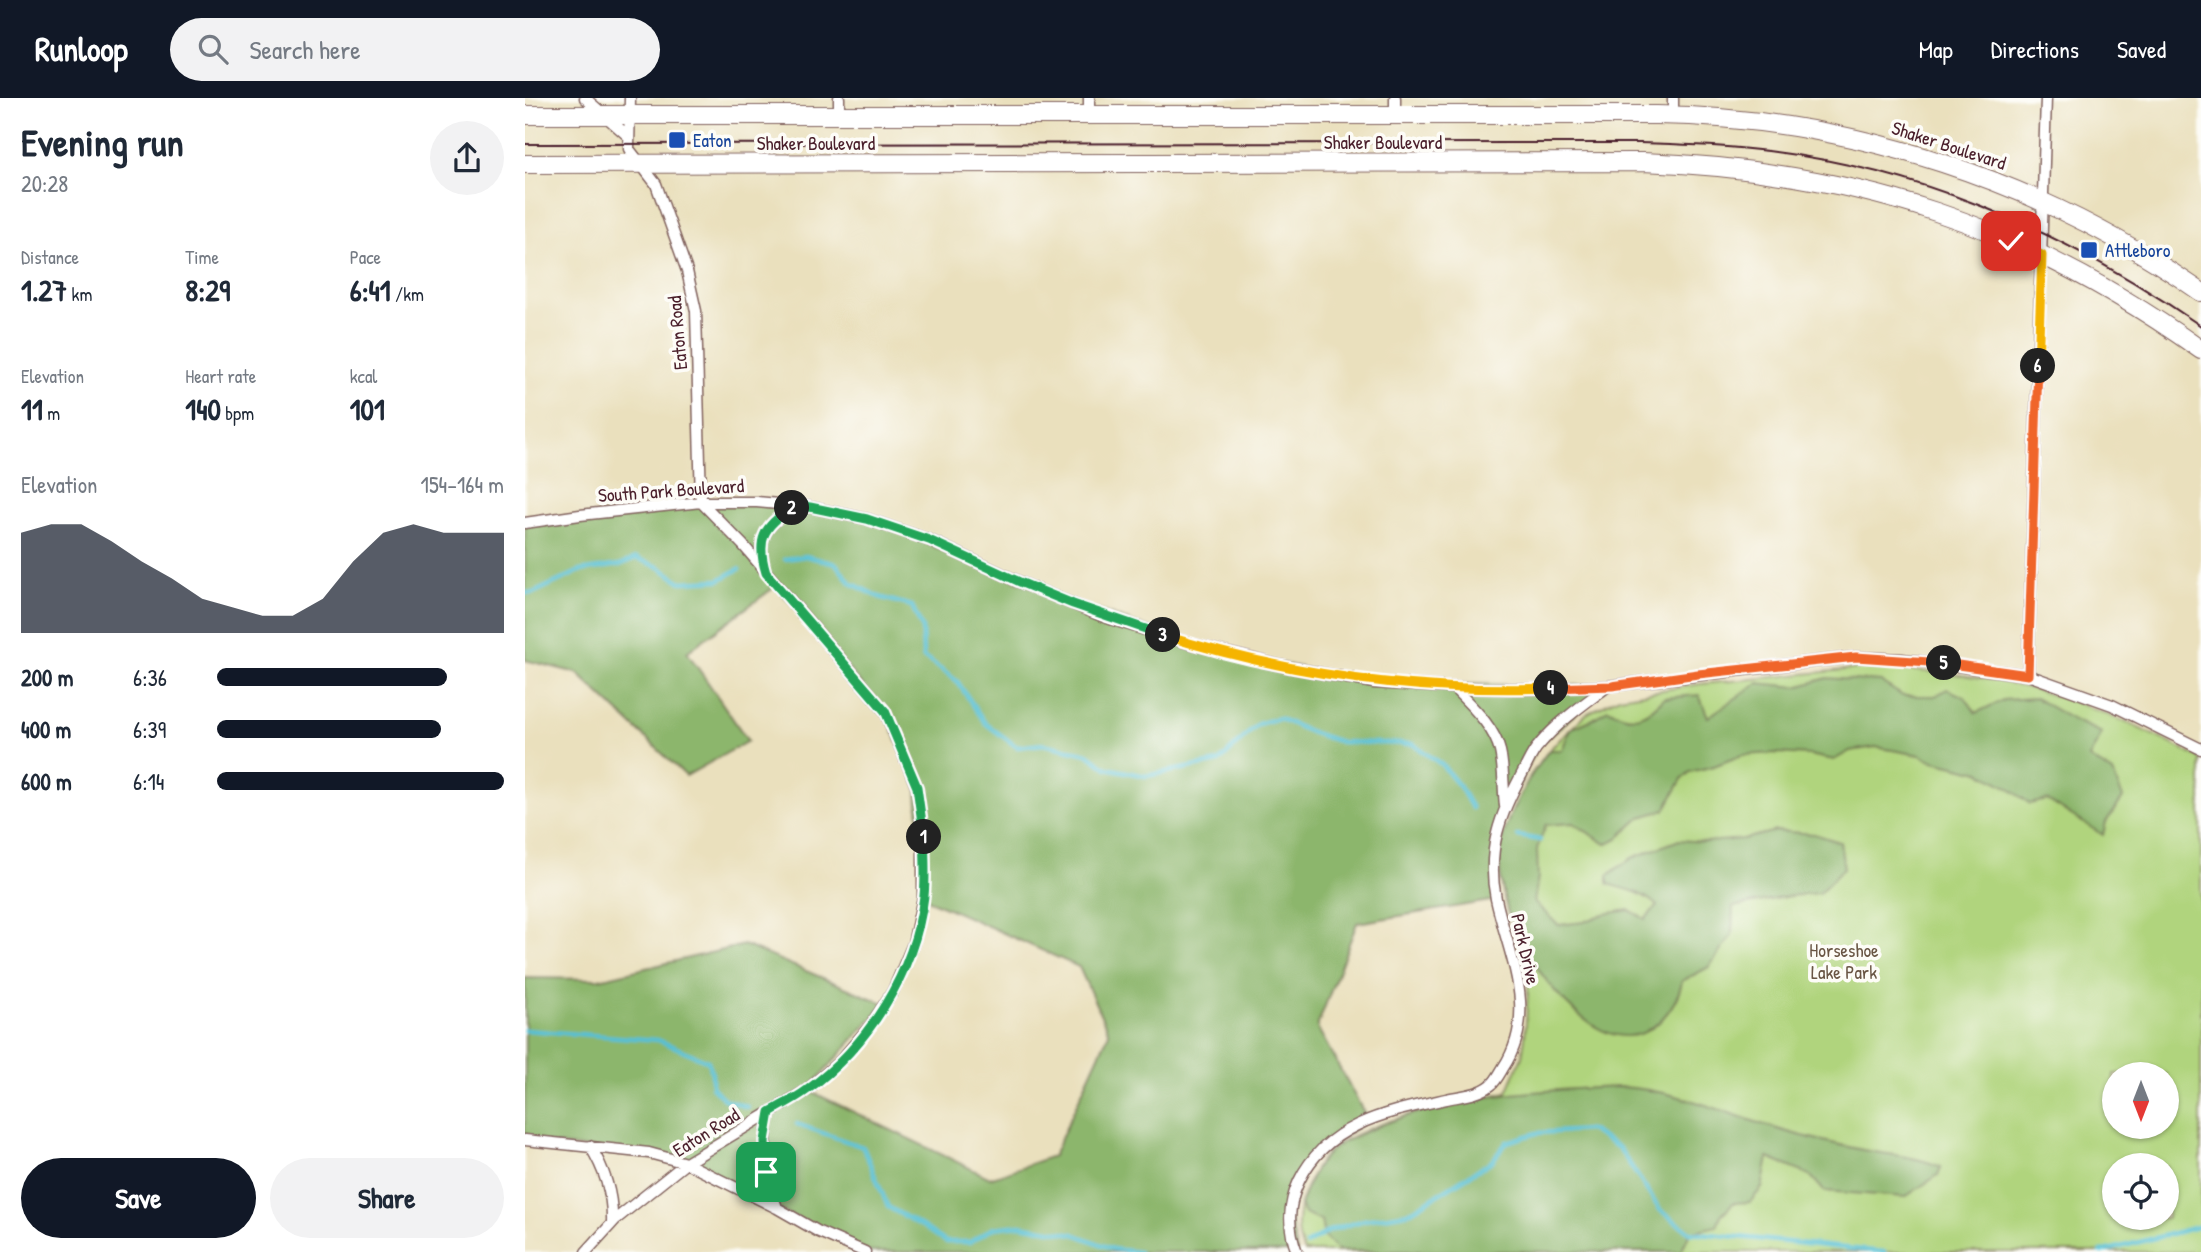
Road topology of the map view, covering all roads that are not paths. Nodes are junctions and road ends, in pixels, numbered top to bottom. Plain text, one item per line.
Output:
1 (585, 98) edge
2 (2046, 98) edge
3 (1089, 106) edge
4 (629, 107) edge
5 (839, 107) edge
6 (1395, 107) edge
7 (1673, 107) edge
8 (525, 116) edge
9 (605, 116) junction
10 (628, 136) junction
11 (525, 163) edge
12 (641, 164) junction
13 (2043, 200) junction
14 (2042, 255) junction
15 (2201, 292) edge
16 (2201, 350) edge
17 (701, 502) junction
18 (796, 505) junction
19 (525, 523) edge
20 (766, 573) junction
21 (2028, 675) junction
22 (1608, 686) junction
23 (1454, 688) junction
24 (2201, 749) edge
25 (1505, 806) junction
26 (770, 1112) junction
27 (525, 1140) edge
28 (590, 1146) junction
29 (686, 1163) junction
30 (778, 1208) junction
31 (612, 1223) junction
32 (586, 1252) edge
33 (865, 1252) edge
34 (1297, 1252) edge

1 - 9 street, Eaton Road
2 - 13 street
3 - 5 main road, Shaker Boulevard
3 - 6 main road, Shaker Boulevard
4 - 5 main road, Shaker Boulevard
4 - 9 main road, Shaker Boulevard
4 - 10 street
6 - 7 main road, Shaker Boulevard
7 - 13 main road, Shaker Boulevard
8 - 9 main road, Shaker Boulevard
9 - 10 street, Eaton Road
10 - 12 street, Eaton Road
11 - 12 main road, Shaker Boulevard
12 - 14 main road, Shaker Boulevard
12 - 17 street, Eaton Road
13 - 14 street
13 - 15 main road, Shaker Boulevard
14 - 16 main road, Shaker Boulevard
14 - 21 street
17 - 18 street, South Park Boulevard
17 - 19 street, South Park Boulevard
17 - 20 street, Eaton Road
18 - 20 street
18 - 23 street, South Park Boulevard
20 - 26 street, Eaton Road
21 - 22 street, South Park Boulevard
21 - 24 street, South Park Boulevard
22 - 23 street, South Park Boulevard
22 - 25 street, Park Drive
23 - 25 street
25 - 34 street, Park Drive
26 - 29 street, Eaton Road
26 - 30 street
27 - 28 street
28 - 29 street
28 - 31 street
29 - 30 street
29 - 31 street, Eaton Road
30 - 33 street
31 - 32 street, Eaton Road

